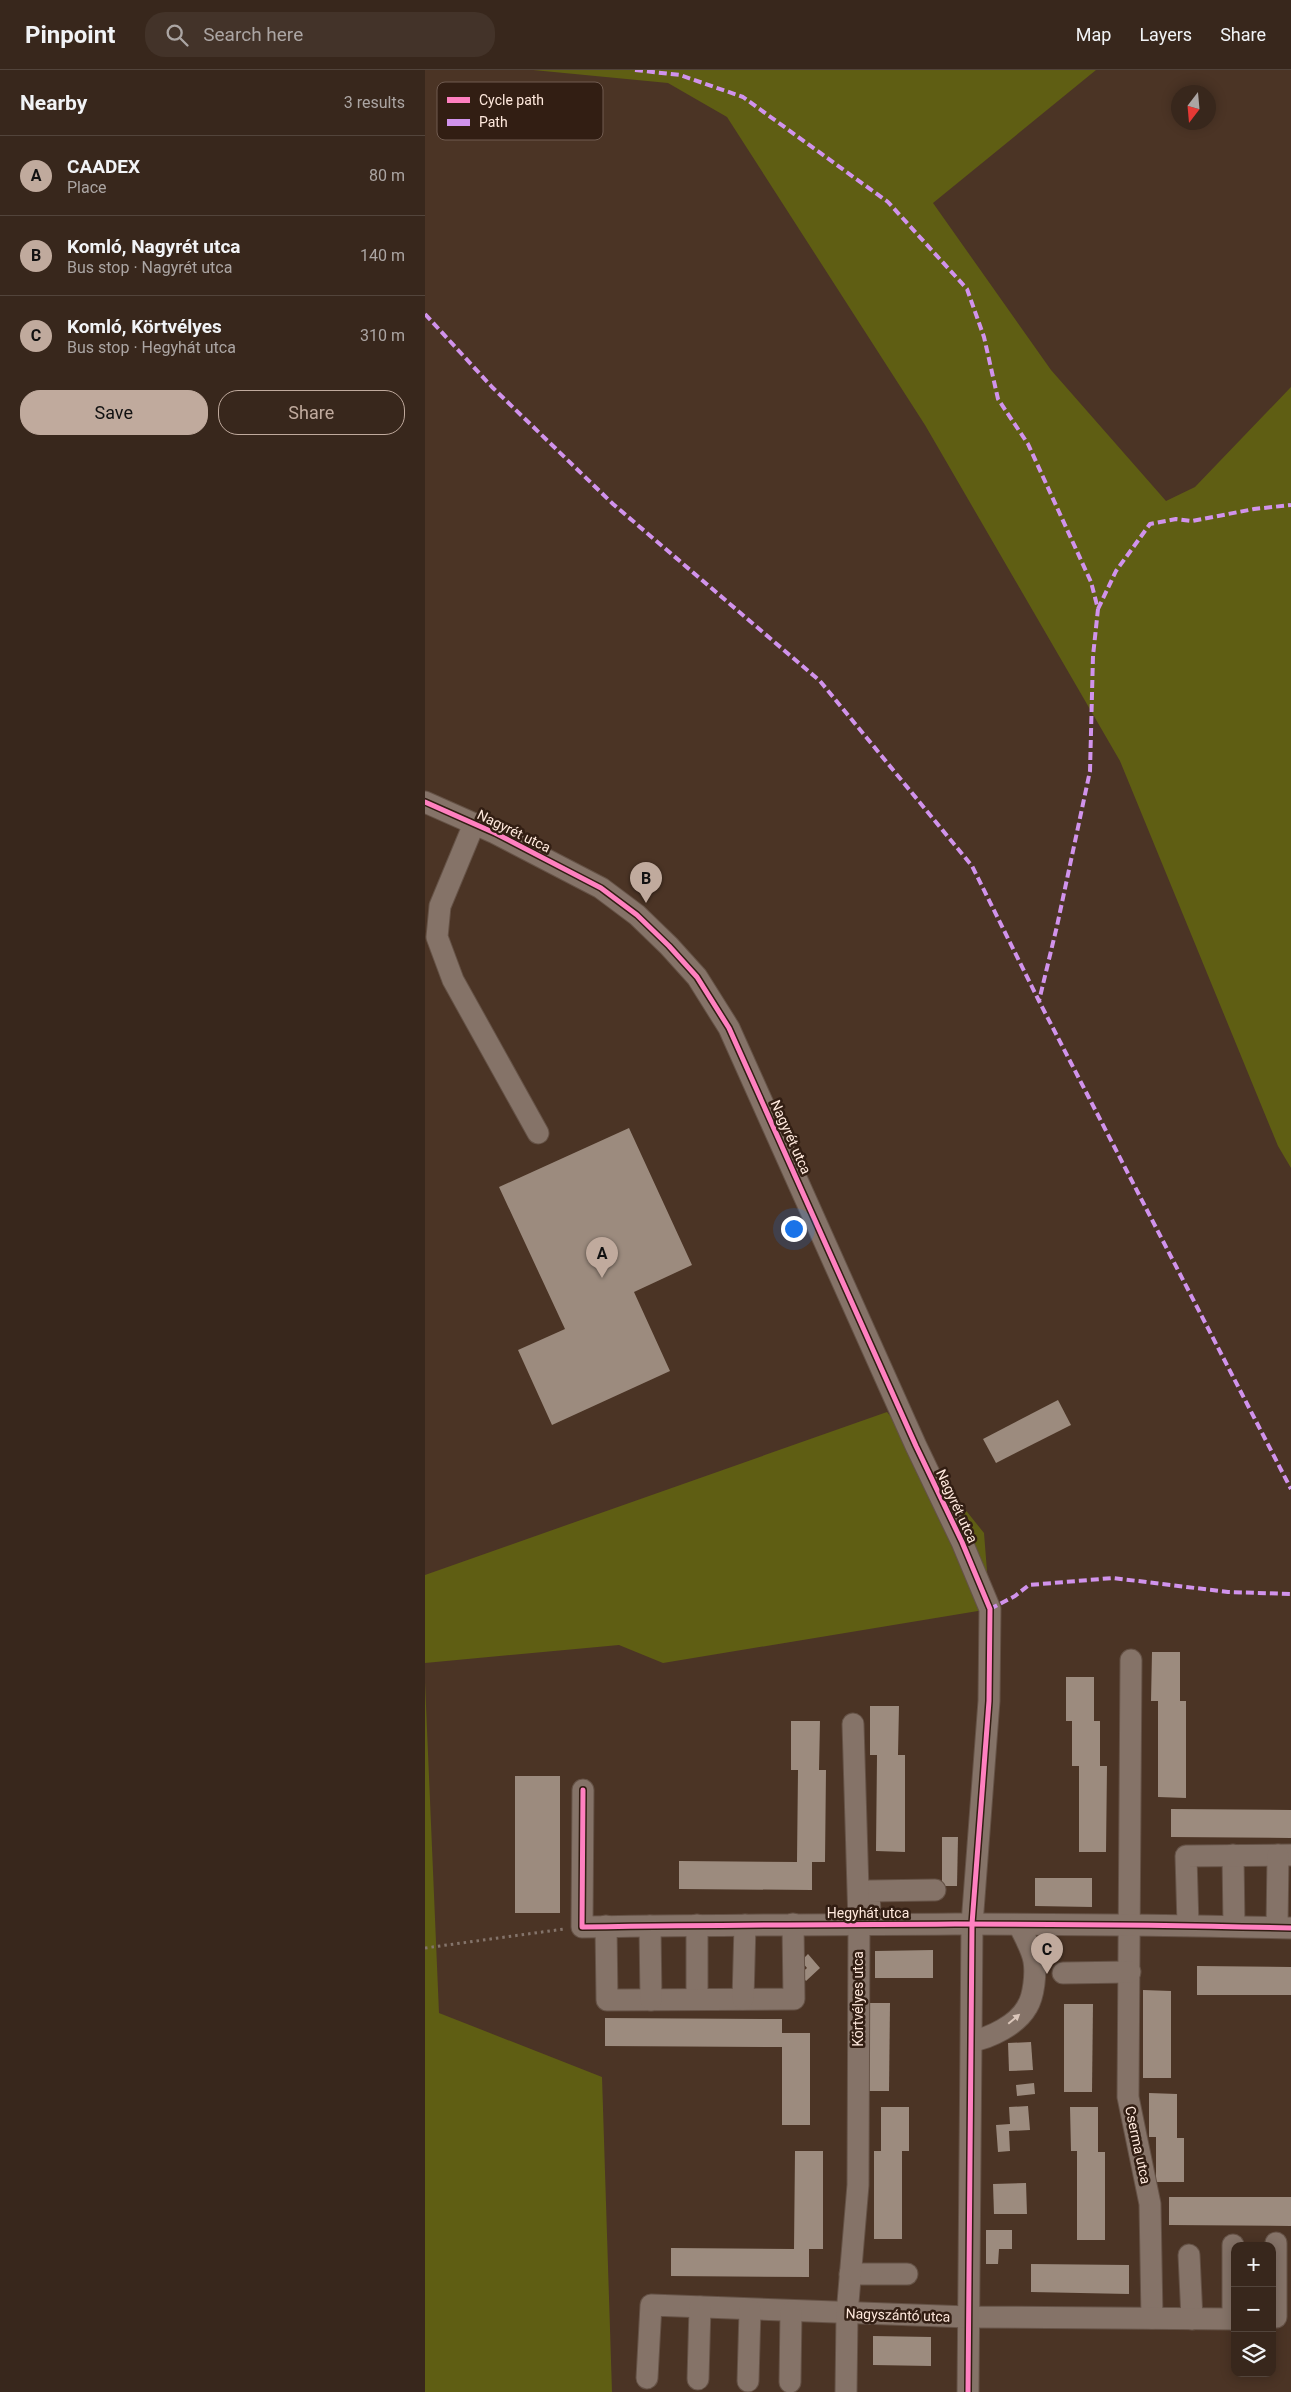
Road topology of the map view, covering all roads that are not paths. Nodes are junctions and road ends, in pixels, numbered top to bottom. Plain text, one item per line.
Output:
1 (425, 802) edge
2 (474, 824) junction
3 (538, 1133) dead end
4 (1131, 1660) dead end
5 (853, 1724) dead end
6 (583, 1790) dead end
7 (1233, 1855) junction
8 (1284, 1855) edge
9 (935, 1890) dead end
10 (865, 1923) junction
11 (793, 1924) junction
12 (972, 1924) junction
13 (1129, 1924) junction
14 (697, 1925) junction
15 (745, 1925) junction
16 (1019, 1925) junction
17 (1187, 1925) junction
18 (605, 1926) junction
19 (650, 1926) junction
20 (1234, 1926) junction
21 (1284, 1927) edge
22 (1130, 1972) junction
23 (1063, 1973) dead end
24 (697, 1999) junction
25 (743, 1999) junction
26 (651, 2000) junction
27 (972, 2041) junction
28 (1276, 2243) dead end
29 (1189, 2255) dead end
30 (850, 2274) junction
31 (907, 2274) dead end
32 (701, 2307) junction
33 (750, 2310) junction
34 (791, 2312) junction
35 (847, 2314) junction
36 (968, 2317) junction
37 (1280, 2317) edge
38 (1152, 2318) junction
39 (1192, 2319) junction
40 (1231, 2319) edge
41 (647, 2378) dead end
42 (699, 2380) dead end
43 (747, 2381) dead end
44 (790, 2382) dead end
45 (846, 2392) edge
46 (968, 2392) edge

1 - 2 street, Nagyrét utca
2 - 3 street
2 - 12 street, Nagyrét utca
4 - 13 street, Cserma utca
5 - 10 street, Körtvélyes utca
6 - 18 street, Hegyhát utca
7 - 8 street
7 - 17 street
7 - 20 street
8 - 21 street
9 - 10 street
10 - 11 street, Hegyhát utca
10 - 12 street, Hegyhát utca
10 - 30 street, Körtvélyes utca
11 - 15 street, Hegyhát utca
11 - 25 street
12 - 16 street, Hegyhát utca
12 - 27 street
13 - 16 street, Hegyhát utca
13 - 17 street, Hegyhát utca
13 - 22 street, Cserma utca
14 - 15 street, Hegyhát utca
14 - 19 street, Hegyhát utca
14 - 24 street
15 - 25 street
27 -> 16 street
17 - 20 street, Hegyhát utca
18 - 19 street, Hegyhát utca
18 - 26 street
19 - 26 street
20 - 21 street, Hegyhát utca
22 - 23 street
22 - 38 street, Cserma utca
24 - 25 street
24 - 26 street
27 - 36 street
28 - 37 street
29 - 39 street
30 - 31 street
30 - 35 street, Körtvélyes utca
32 - 33 street, Nagyszántó utca
32 - 41 street, Nagyszántó utca
32 - 42 street
33 - 34 street, Nagyszántó utca
33 - 43 street
34 - 35 street, Nagyszántó utca
34 - 44 street
35 - 36 street, Nagyszántó utca
35 - 45 street, Körtvélyes utca
36 - 38 street, Nagyszántó utca
36 - 46 street
38 - 39 street, Nagyszántó utca
39 - 40 street, Nagyszántó utca

